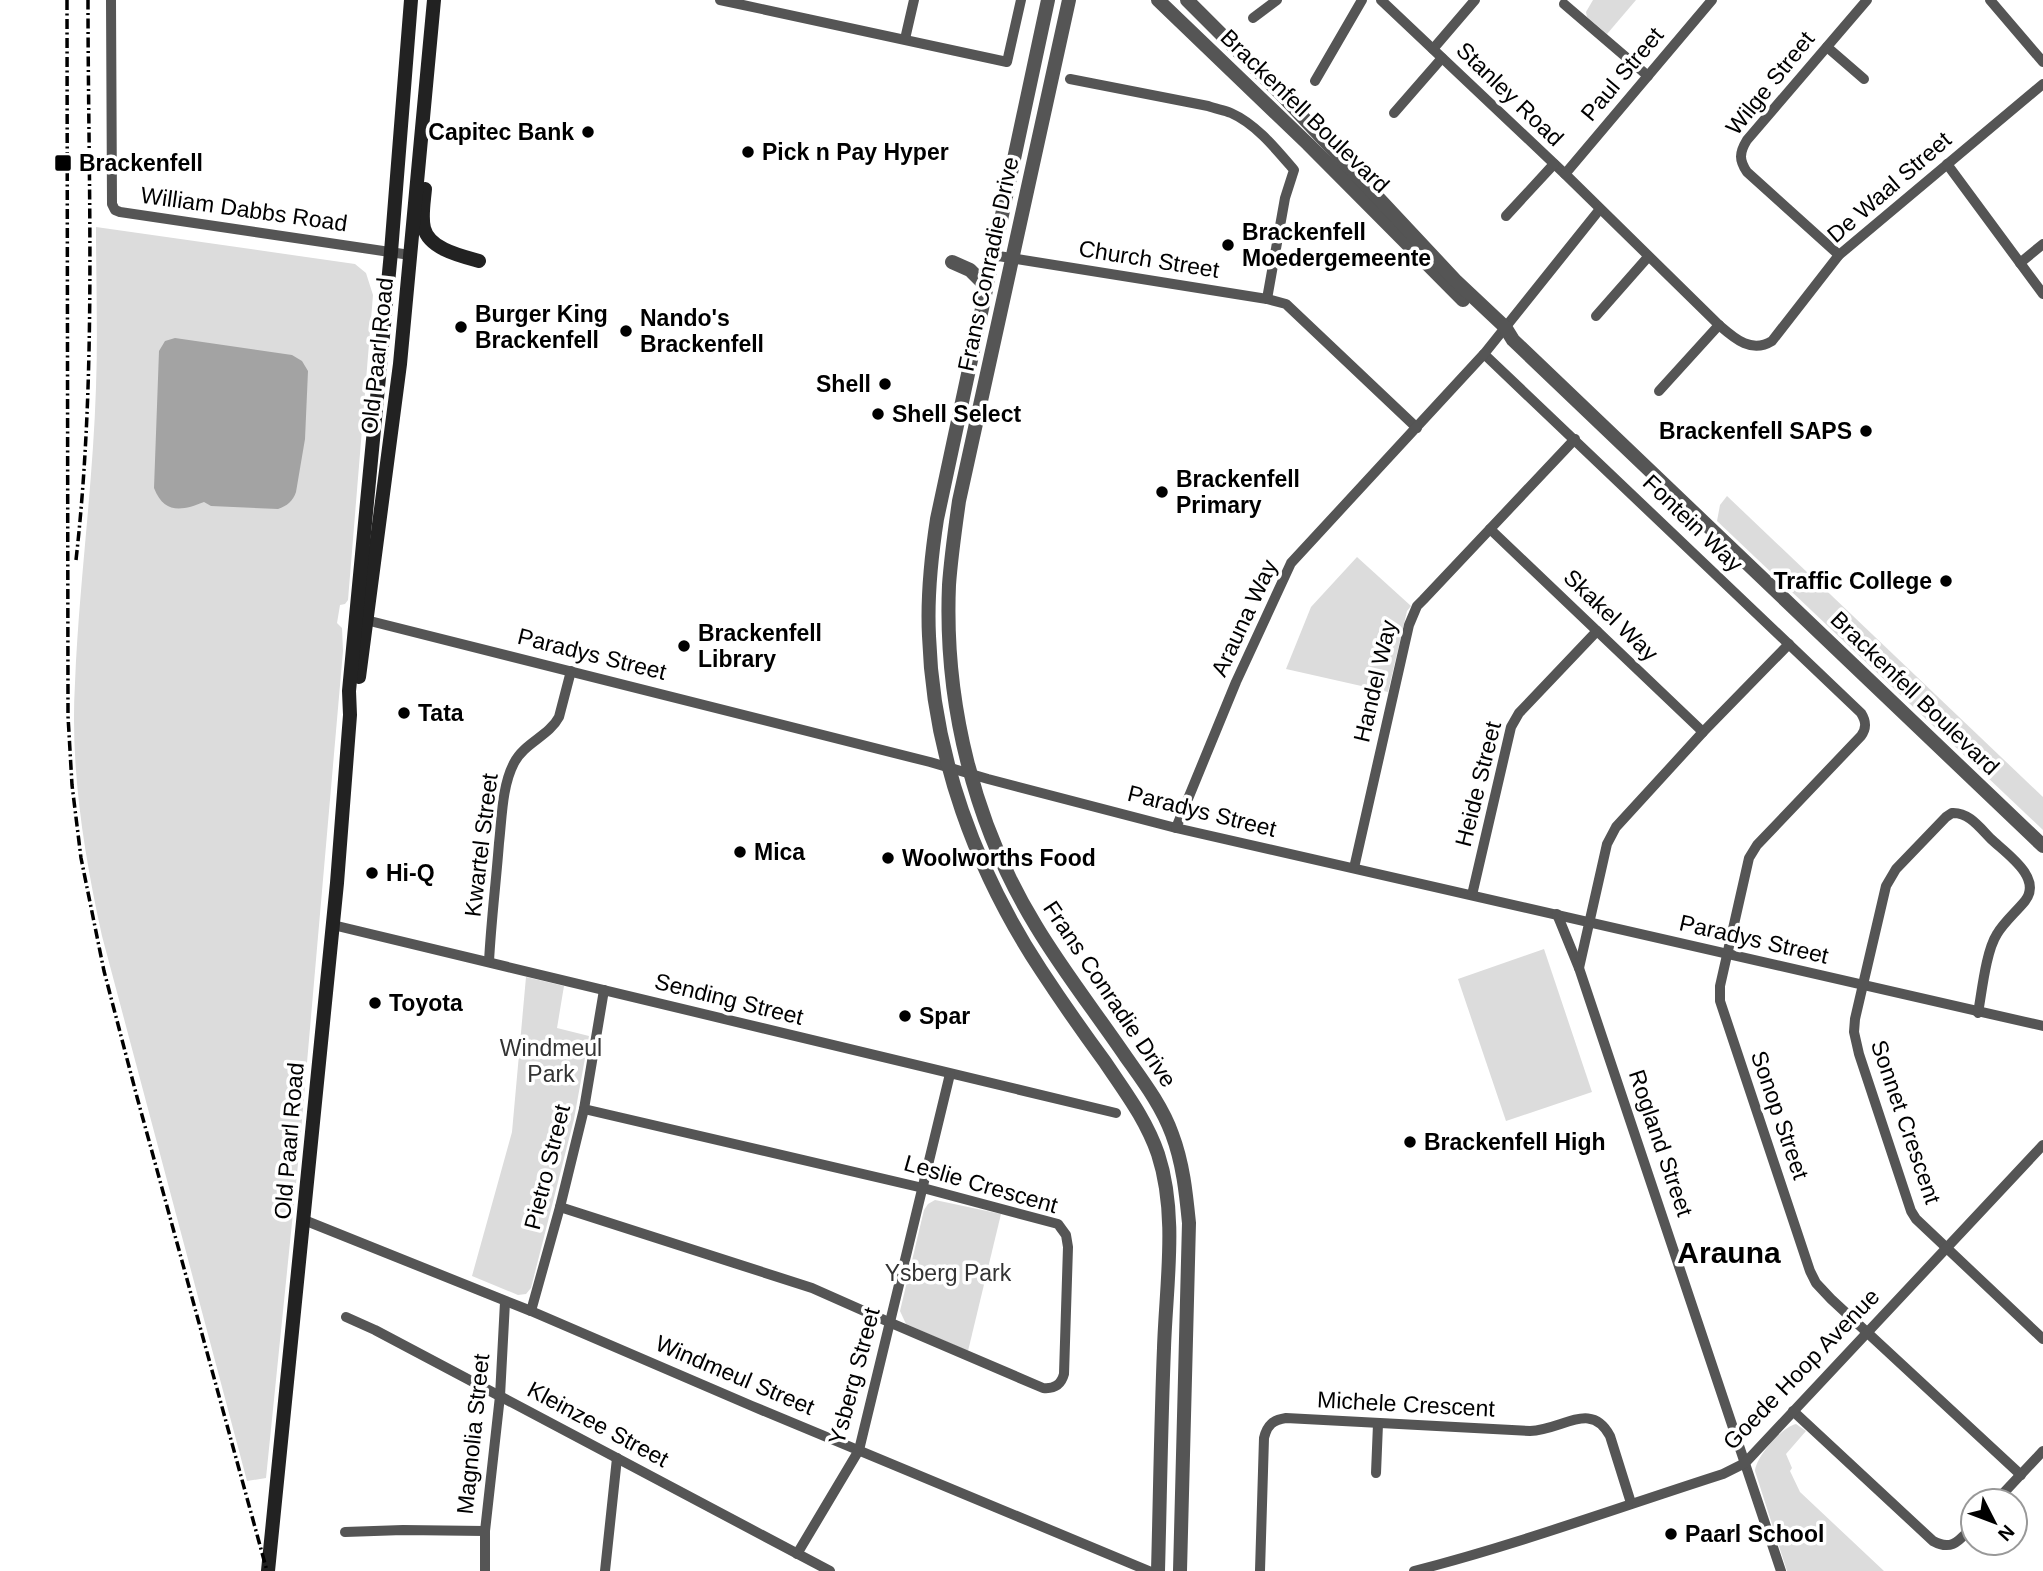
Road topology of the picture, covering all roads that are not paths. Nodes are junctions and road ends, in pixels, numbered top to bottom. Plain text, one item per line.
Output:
1 (111, 0) edge
2 (411, 0) edge
3 (434, 0) edge
4 (721, 0) edge
5 (914, 0) edge
6 (1021, 0) edge
7 (1048, 0) edge
8 (1069, 0) edge
9 (1158, 0) edge
10 (1187, 0) edge
11 (1277, 0) edge
12 (1362, 0) edge
13 (1381, 0) edge
14 (1475, 0) edge
15 (1712, 0) edge
16 (1867, 0) edge
17 (1990, 0) edge
18 (1564, 4) dead end
19 (1253, 18) dead end
20 (905, 39) junction
21 (1827, 47) junction
22 (1433, 49) junction
23 (1442, 58) junction
24 (2043, 62) edge
25 (1648, 76) junction
26 (1070, 79) dead end
27 (1864, 79) dead end
28 (1315, 81) dead end
29 (2043, 84) edge
30 (1394, 114) dead end
31 (421, 136) junction
32 (1554, 164) junction
33 (1947, 164) junction
34 (1564, 174) junction
35 (1600, 209) junction
36 (1506, 216) dead end
37 (2043, 244) edge
38 (391, 252) junction
39 (410, 255) junction
40 (992, 255) junction
41 (1839, 256) junction
42 (1648, 257) junction
43 (1012, 258) junction
44 (479, 261) dead end
45 (952, 262) dead end
46 (2020, 263) junction
47 (986, 286) junction
48 (2043, 294) edge
49 (1267, 299) junction
50 (1596, 316) dead end
51 (1719, 325) junction
52 (1506, 334) junction
53 (1776, 337) joint
54 (1484, 354) junction
55 (1659, 391) dead end
56 (1417, 428) junction
57 (1575, 439) junction
58 (1490, 529) junction
59 (362, 618) junction
60 (1597, 631) junction
61 (1789, 644) junction
62 (571, 671) junction
63 (1866, 726) joint
64 (1703, 732) junction
65 (949, 767) junction
66 (970, 773) junction
67 (1176, 828) junction
68 (2043, 846) edge
69 (1354, 868) junction
70 (1472, 895) junction
71 (1557, 915) junction
72 (1590, 923) junction
73 (333, 925) junction
74 (1727, 954) junction
75 (489, 962) junction
76 (1580, 968) junction
77 (1864, 985) junction
78 (604, 990) junction
79 (1978, 1013) junction
80 (2043, 1026) edge
81 (950, 1074) junction
82 (584, 1109) junction
83 (1116, 1112) dead end
84 (2043, 1145) edge
85 (2034, 1155) junction
86 (2043, 1163) edge
87 (923, 1188) junction
88 (560, 1207) junction
89 (304, 1220) junction
90 (1945, 1248) junction
91 (505, 1302) junction
92 (531, 1311) junction
93 (346, 1317) dead end
94 (891, 1323) junction
95 (1867, 1332) junction
96 (2043, 1339) edge
97 (500, 1396) junction
98 (1793, 1411) junction
99 (1378, 1424) junction
100 (859, 1450) junction
101 (2043, 1451) edge
102 (617, 1458) junction
103 (1745, 1464) junction
104 (1376, 1473) dead end
105 (2021, 1475) junction
106 (2009, 1487) edge
107 (1631, 1503) junction
108 (485, 1531) junction
109 (345, 1532) dead end
110 (1959, 1539) edge
111 (797, 1554) junction
112 (268, 1571) edge
113 (485, 1571) edge
114 (605, 1571) edge
115 (830, 1571) edge
116 (1149, 1571) edge
117 (1158, 1571) edge
118 (1180, 1571) edge
119 (1260, 1571) edge
120 (1414, 1571) edge
121 (1781, 1571) edge

1 - 38 street, William Dabbs Road
2 - 38 main road, Old Paarl Road
3 - 31 main road, Old Paarl Road
4 - 20 street
5 - 20 street
6 - 20 street
7 - 40 street, Frans Conradie Drive
8 - 43 street, Frans Conradie Drive
9 - 52 street, Brackenfell Boulevard
10 - 52 street, Brackenfell Boulevard
11 - 19 street
12 - 28 street
13 - 22 street, Stanley Road
14 - 22 street
15 - 25 street, Paul Street
16 - 21 street, Wilge Street
17 - 24 street
18 - 25 street
21 - 27 street
21 - 41 street, Wilge Street
22 - 23 street, Stanley Road
23 - 30 street
23 - 32 street, Stanley Road
25 - 34 street, Paul Street
26 - 49 street
29 - 33 street, De Waal Street
31 - 39 main road, Old Paarl Road
31 - 44 main road
32 - 34 street, Stanley Road
32 - 36 street
33 - 41 street, De Waal Street
33 - 46 street
34 - 35 street, Stanley Road
35 - 42 street, Stanley Road
35 - 52 street
37 - 46 street
38 - 39 street, William Dabbs Road
38 - 59 main road, Old Paarl Road
39 - 59 main road, Old Paarl Road
40 - 43 street, Church Street
40 - 47 street, Frans Conradie Drive
41 - 53 street, De Waal Street
42 - 50 street
42 - 51 street, Stanley Road
43 - 49 street, Church Street
43 - 66 street, Frans Conradie Drive
45 - 47 street
46 - 48 street
47 - 65 street, Frans Conradie Drive
49 - 56 street, Church Street
51 - 53 street, Stanley Road
51 - 55 street
52 - 54 street, Arauna Way
52 - 68 street, Brackenfell Boulevard
54 - 56 street, Arauna Way
54 - 57 street, Fontein Way
56 - 67 street, Arauna Way
57 - 58 street, Handel Way
57 - 61 street, Fontein Way
58 - 60 street, Skakel Way
58 - 69 street, Handel Way
59 - 62 street, Paradys Street
59 - 73 main road, Old Paarl Road
60 - 64 street, Skakel Way
60 - 70 street, Heide Street
61 - 63 street, Fontein Way
61 - 64 street
62 - 65 street, Paradys Street
62 - 75 street, Kwartel Street
63 - 74 street, Sonop Street
64 - 72 street
65 - 66 street, Paradys Street
65 - 117 street, Frans Conradie Drive
66 - 67 street, Paradys Street
66 - 118 street, Frans Conradie Drive
67 - 69 street, Paradys Street
69 - 70 street, Paradys Street
70 - 71 street, Paradys Street
71 - 72 street, Paradys Street
71 - 76 street, Rogland Street
72 - 74 street, Paradys Street
72 - 76 street
73 - 75 street, Sending Street
73 - 89 main road, Old Paarl Road
74 - 77 street, Paradys Street
74 - 95 street, Sonop Street
75 - 78 street, Sending Street
76 - 103 street, Rogland Street
77 - 79 street, Paradys Street
77 - 79 street, Sonnet Crescent
77 - 90 street, Sonnet Crescent
78 - 81 street, Sending Street
78 - 82 street, Pietro Street
79 - 80 street, Paradys Street
81 - 83 street, Sending Street
81 - 87 street, Ysberg Street
82 - 87 street, Leslie Crescent
82 - 88 street, Pietro Street
84 - 85 street, Goede Hoop Avenue
85 - 86 street
85 - 90 street, Goede Hoop Avenue
87 - 94 street, Ysberg Street
87 - 94 street, Leslie Crescent
88 - 92 street, Pietro Street
88 - 94 street, Leslie Crescent
89 - 91 street, Windmeul Street
89 - 112 main road, Old Paarl Road
90 - 95 street, Goede Hoop Avenue
90 - 96 street, Sonnet Crescent
91 - 92 street, Windmeul Street
91 - 97 street, Magnolia Street
92 - 100 street, Windmeul Street
93 - 97 street, Kleinzee Street
94 - 100 street, Ysberg Street
95 - 98 street, Goede Hoop Avenue
95 - 105 street, Sonop Street
97 - 102 street, Kleinzee Street
97 - 108 street, Magnolia Street
98 - 103 street, Goede Hoop Avenue
98 - 110 street
99 - 104 street
99 - 107 street, Michele Crescent
99 - 119 street, Michele Crescent
100 - 111 street, Ysberg Street
100 - 116 street, Windmeul Street
101 - 105 street
102 - 111 street, Kleinzee Street
102 - 114 street
103 - 107 street, Goede Hoop Avenue
103 - 121 street, Rogland Street
105 - 106 street
107 - 120 street, Goede Hoop Avenue
108 - 109 street
108 - 113 street, Magnolia Street
111 - 115 street, Kleinzee Street

